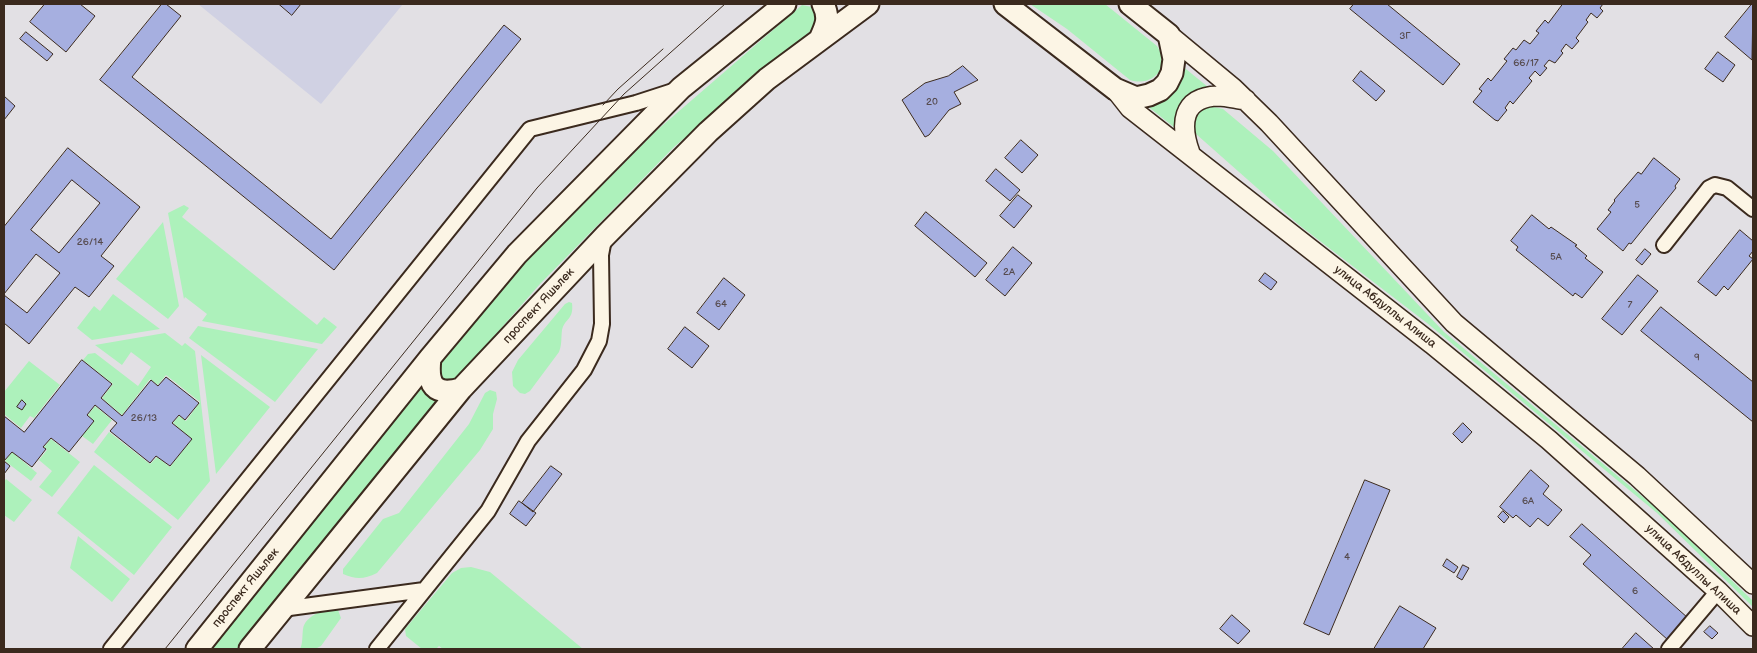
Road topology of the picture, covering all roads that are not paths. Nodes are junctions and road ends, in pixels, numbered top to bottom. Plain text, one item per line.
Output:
1 (785, 4) edge
2 (823, 4) edge
3 (868, 4) edge
4 (1005, 4) edge
5 (1130, 4) edge
6 (1169, 35) junction
7 (820, 39) junction
8 (681, 88) junction
9 (1115, 89) junction
10 (1246, 100) junction
11 (1190, 153) junction
12 (1753, 209) edge
13 (605, 236) junction
14 (1664, 245) dead end
15 (430, 358) junction
16 (461, 389) junction
17 (1753, 584) edge
18 (424, 590) junction
19 (1718, 591) junction
20 (282, 609) junction
21 (1753, 626) edge
22 (111, 649) edge
23 (197, 649) edge
24 (250, 649) edge
25 (377, 649) edge
26 (1669, 649) edge

1 - 8 main road, проспект Яшьлек
2 - 7 main road
3 - 7 main road, проспект Яшьлек
4 - 9 main road, улица Абдуллы Алиша
5 - 6 main road
6 - 9 main road
6 - 10 main road
7 - 13 main road, проспект Яшьлек
8 - 15 main road, проспект Яшьлек
8 - 22 street
9 - 11 main road, улица Абдуллы Алиша
10 - 11 main road
10 - 17 main road
11 - 19 main road, улица Абдуллы Алиша
12 - 14 street
13 - 16 main road, проспект Яшьлек
13 - 18 street
15 - 16 main road
15 - 23 main road, проспект Яшьлек
16 - 20 main road, проспект Яшьлек
18 - 20 street
18 - 25 street
19 - 21 main road, улица Абдуллы Алиша
19 - 26 street
20 - 24 main road, проспект Яшьлек

